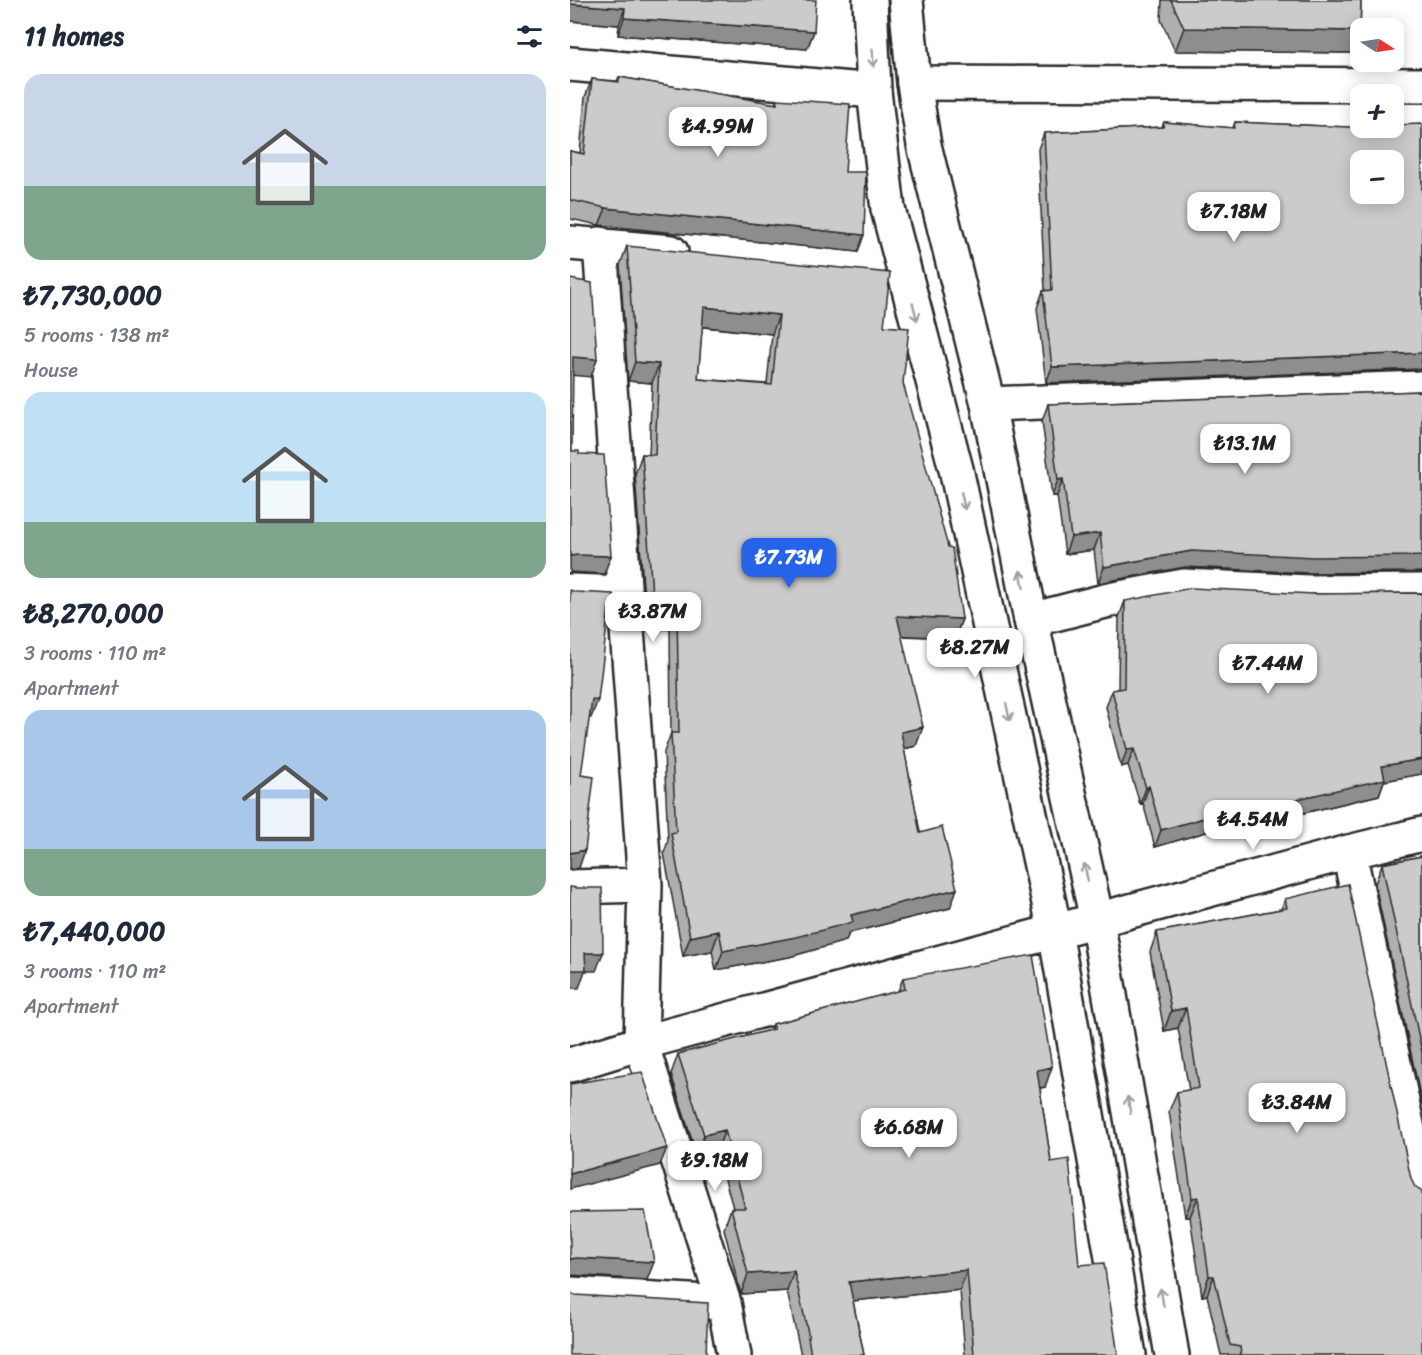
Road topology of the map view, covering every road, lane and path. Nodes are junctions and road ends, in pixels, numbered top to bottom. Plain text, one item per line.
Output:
1 (870, 0) edge
2 (906, 0) edge
3 (570, 64) edge
4 (914, 83) junction
5 (1422, 85) edge
6 (874, 91) junction
7 (585, 243) edge
8 (706, 255) edge
9 (870, 273) edge
10 (906, 276) junction
11 (1422, 388) edge
12 (988, 404) junction
13 (570, 591) edge
14 (1422, 591) edge
15 (624, 593) junction
16 (1031, 620) junction
17 (1422, 834) edge
18 (1349, 852) junction
19 (645, 885) junction
20 (570, 887) edge
21 (1097, 921) junction
22 (1055, 931) junction
23 (641, 1043) junction
24 (570, 1065) edge
25 (1422, 1195) edge
26 (570, 1294) edge
27 (724, 1303) junction
28 (734, 1355) edge
29 (1129, 1355) edge
30 (1172, 1355) edge

1 -> 6 street
2 - 4 street
3 - 6 street
4 - 5 street
4 - 12 street
6 - 10 street
7 - 8 street
7 - 15 street
9 - 10 street
10 -> 22 street
11 - 12 street
16 -> 12 street
13 - 15 street
14 - 16 street
15 - 19 street
21 -> 16 street
17 - 18 street
18 - 21 street
18 - 25 street
19 - 20 street
19 - 23 street
21 - 22 street
30 -> 21 street
22 - 23 street
22 - 29 street
23 - 24 street
23 - 27 street
26 - 27 street
27 - 28 street

